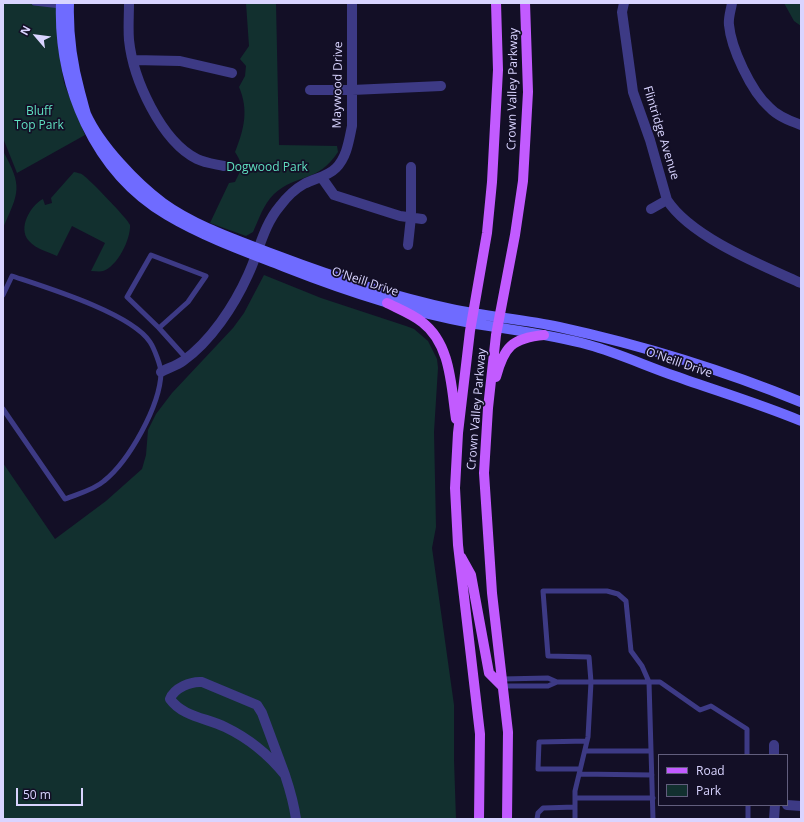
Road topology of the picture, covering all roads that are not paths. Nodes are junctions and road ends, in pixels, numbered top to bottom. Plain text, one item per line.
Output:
1 (34, 3) edge
2 (129, 3) edge
3 (352, 3) edge
4 (496, 3) edge
5 (525, 3) edge
6 (624, 3) edge
7 (732, 3) edge
8 (64, 4) edge
9 (134, 60) junction
10 (232, 73) dead end
11 (441, 86) dead end
12 (310, 90) dead end
13 (352, 90) junction
14 (801, 125) edge
15 (224, 166) dead end
16 (411, 167) dead end
17 (322, 178) junction
18 (668, 200) junction
19 (651, 209) dead end
20 (411, 217) junction
21 (422, 218) dead end
22 (408, 245) dead end
23 (257, 252) junction
24 (801, 283) edge
25 (3, 294) edge
26 (387, 303) junction
27 (472, 318) junction
28 (499, 322) junction
29 (159, 328) junction
30 (544, 335) junction
31 (186, 358) junction
32 (161, 372) junction
33 (801, 402) edge
34 (488, 408) junction
35 (3, 409) edge
36 (801, 421) edge
37 (458, 433) junction
38 (460, 556) junction
39 (591, 682) junction
40 (649, 682) junction
41 (502, 683) junction
42 (587, 741) junction
43 (774, 744) dead end
44 (585, 751) junction
45 (651, 751) junction
46 (747, 754) edge
47 (774, 754) edge
48 (580, 772) junction
49 (652, 775) junction
50 (285, 776) junction
51 (575, 798) junction
52 (653, 798) junction
53 (788, 805) edge
54 (748, 806) edge
55 (775, 806) edge
56 (801, 806) edge
57 (575, 807) junction
58 (296, 819) edge
59 (479, 819) edge
60 (507, 819) edge
61 (537, 819) edge
62 (575, 819) edge
63 (653, 819) edge
64 (748, 819) edge
65 (774, 819) edge

1 - 8 lane
2 - 9 street
3 - 13 street, Maywood Drive
4 - 27 main road, Crown Valley Parkway
5 - 28 main road, Crown Valley Parkway
6 - 18 street, Flintridge Avenue
7 - 14 street
8 - 23 main road, O'Neill Drive
9 - 10 street
9 - 15 street
11 - 13 street
12 - 13 street
13 - 17 street, Maywood Drive
16 - 20 street
17 - 20 street
17 - 23 street, Maywood Drive
18 - 19 street
18 - 24 street, Flintridge Avenue
20 - 21 street
20 - 22 street
23 - 26 main road, O'Neill Drive
23 - 27 main road, O'Neill Drive
23 - 31 street, Maywood Drive
25 - 32 lane
26 - 27 main road, O'Neill Drive
26 - 37 main road
27 - 28 main road, O'Neill Drive
27 - 37 main road, Crown Valley Parkway
28 - 30 main road, O'Neill Drive
28 - 33 main road, O'Neill Drive
28 - 34 main road, Crown Valley Parkway
29 - 29 lane
29 - 31 lane
30 - 34 main road
30 - 36 main road, O'Neill Drive
31 - 32 street, Maywood Drive
32 - 35 lane
34 - 41 main road, Crown Valley Parkway
37 - 38 main road, Crown Valley Parkway
38 - 41 main road
38 - 59 main road, Crown Valley Parkway
39 - 40 lane
39 - 40 lane
39 - 41 lane
39 - 42 lane
40 - 45 lane
40 - 46 lane
41 - 60 main road, Crown Valley Parkway
42 - 44 lane
42 - 48 lane
43 - 47 street
44 - 45 lane
44 - 48 lane
45 - 49 lane
48 - 49 lane
48 - 51 lane
49 - 52 lane
50 - 50 street
50 - 58 street
51 - 52 lane
51 - 57 lane
52 - 63 lane
53 - 56 street
54 - 64 lane
55 - 65 street
57 - 61 lane
57 - 62 lane

